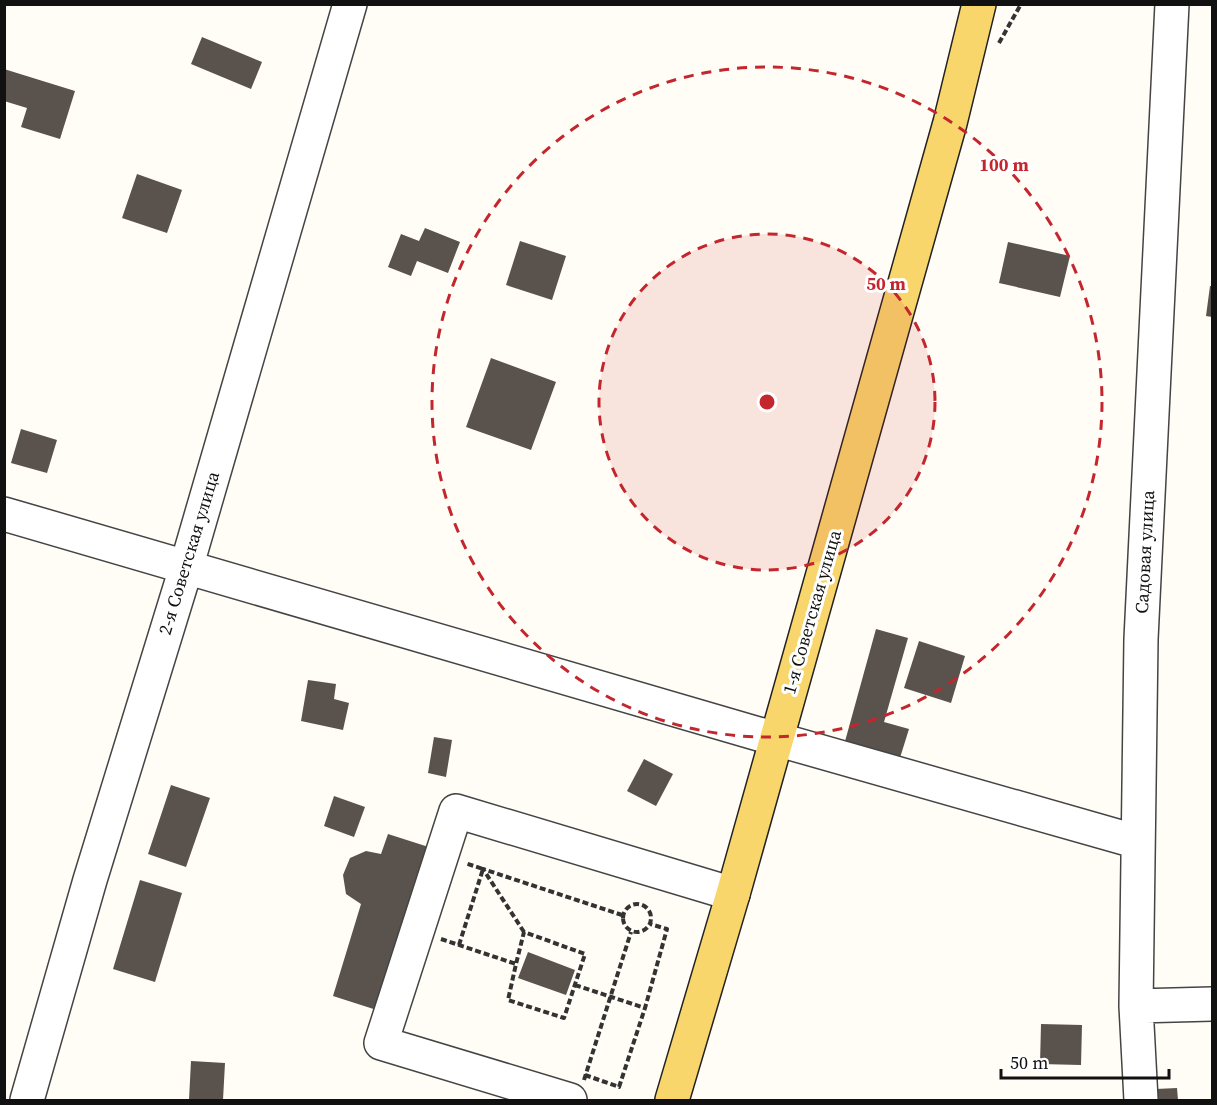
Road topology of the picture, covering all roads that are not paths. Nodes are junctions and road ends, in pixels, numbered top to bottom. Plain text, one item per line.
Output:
1 (350, 4) edge
2 (979, 4) edge
3 (993, 4) edge
4 (999, 4) edge
5 (1172, 4) edge
6 (973, 61) junction
7 (950, 123) junction
8 (4, 514) edge
9 (186, 568) junction
10 (776, 739) junction
11 (1138, 842) junction
12 (733, 894) junction
13 (1212, 1004) edge
14 (1136, 1006) junction
15 (579, 1087) edge
16 (27, 1101) edge
17 (672, 1101) edge
18 (1141, 1101) edge

1 - 9 street, 2-я Советская улица
2 - 7 main road
3 - 6 main road
4 - 6 main road
5 - 11 street, Садовая улица
6 - 7 main road
7 - 10 main road, 1-я Советская улица
8 - 9 street
9 - 10 street
9 - 16 street, 2-я Советская улица
10 - 11 street
10 - 12 main road, 1-я Советская улица
11 - 14 street, Садовая улица
12 - 15 street
12 - 17 main road, 1-я Советская улица
13 - 14 street
14 - 18 street, Садовая улица

